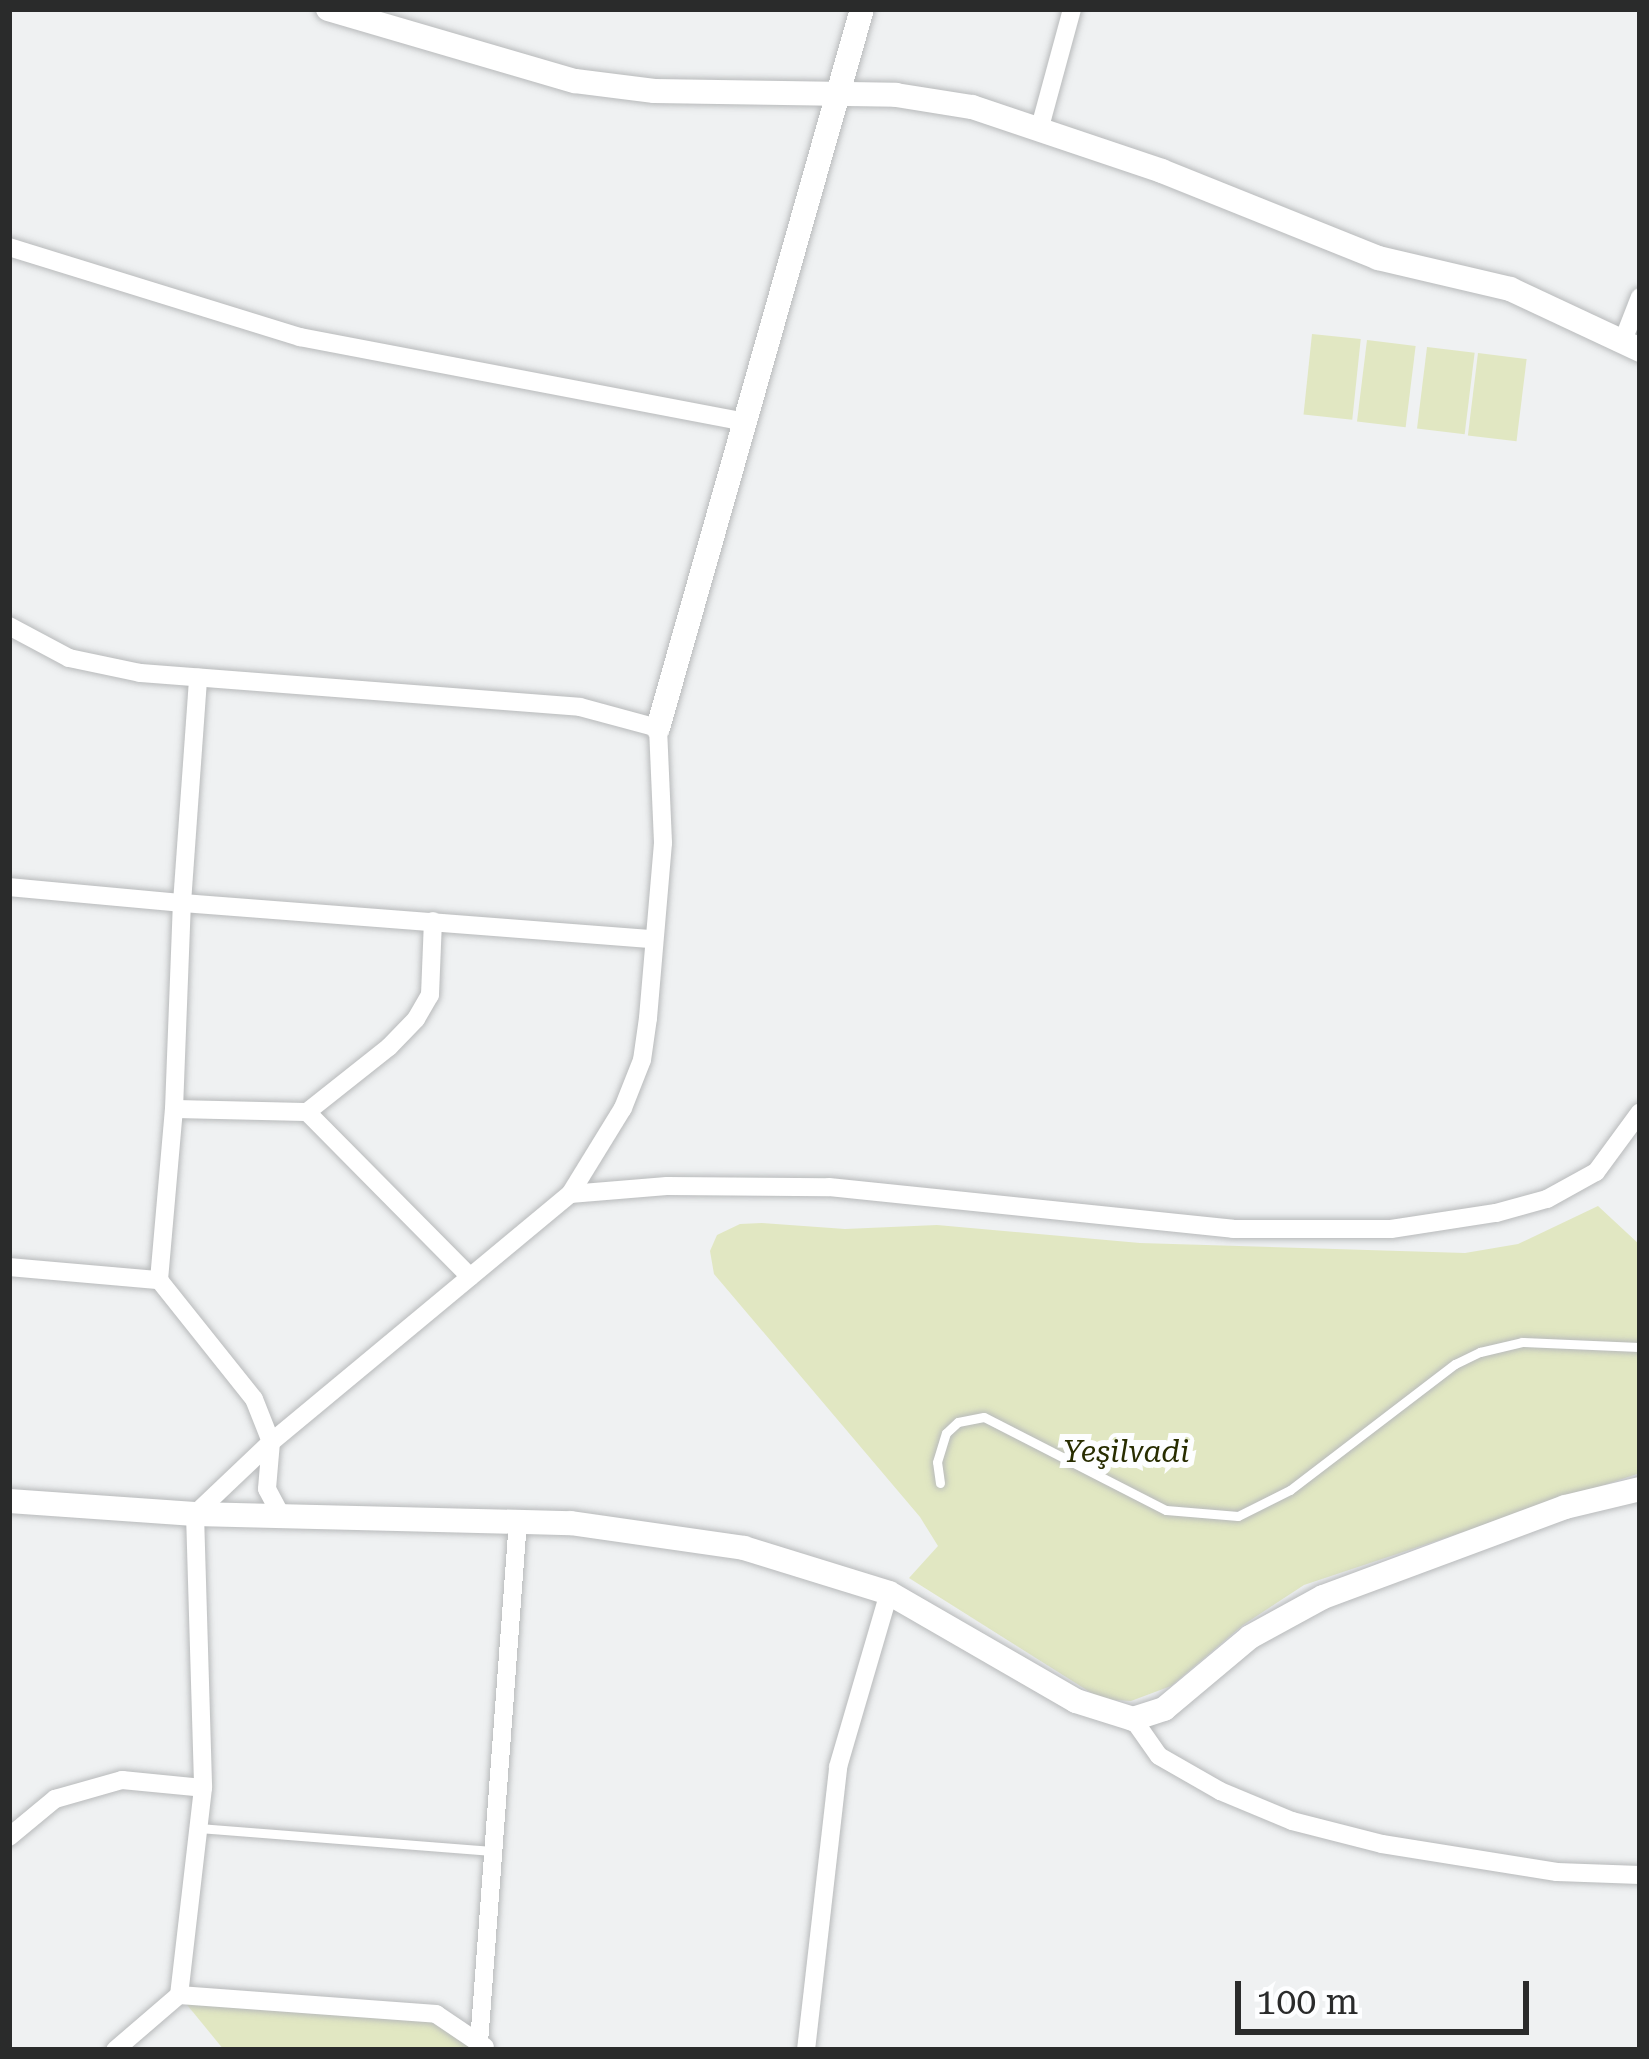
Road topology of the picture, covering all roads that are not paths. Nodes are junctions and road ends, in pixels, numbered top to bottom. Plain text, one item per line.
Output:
1 (328, 9) edge
2 (862, 9) edge
3 (1072, 9) edge
4 (838, 94) junction
5 (1040, 127) junction
6 (9, 247) edge
7 (1640, 297) edge
8 (1632, 344) edge
9 (744, 422) junction
10 (9, 626) edge
11 (198, 678) junction
12 (658, 728) junction
13 (9, 887) edge
14 (182, 903) junction
15 (433, 921) junction
16 (651, 939) junction
17 (174, 1108) junction
18 (307, 1112) junction
19 (1640, 1112) edge
20 (570, 1194) junction
21 (9, 1267) edge
22 (470, 1277) junction
23 (159, 1280) junction
24 (1640, 1347) edge
25 (271, 1442) junction
26 (940, 1484) dead end
27 (1640, 1489) edge
28 (9, 1501) edge
29 (195, 1514) junction
30 (281, 1515) junction
31 (518, 1521) junction
32 (890, 1593) junction
33 (1133, 1719) junction
34 (203, 1788) junction
35 (198, 1828) junction
36 (9, 1837) edge
37 (494, 1851) junction
38 (1640, 1875) edge
39 (179, 1995) junction
40 (484, 2046) edge
41 (115, 2050) edge
42 (806, 2050) edge

1 - 4 street
2 - 4 street
3 - 5 street
4 - 5 street
4 - 9 street
5 - 8 street
6 - 9 street
7 - 8 street
9 - 12 street
10 - 11 street
11 - 12 street
11 - 14 street
12 - 16 street
13 - 14 street
14 - 15 street
14 - 17 street
15 - 16 street
15 - 18 street
16 - 20 street
17 - 18 street
17 - 23 street
18 - 22 street
19 - 20 street
20 - 22 street
21 - 23 street
22 - 25 street
23 - 25 street
24 - 26 lane
25 - 29 street
25 - 30 street
27 - 33 street
28 - 29 street
29 - 30 street
29 - 34 street
30 - 31 street
31 - 32 street
31 - 37 street
32 - 33 street
32 - 42 street
33 - 38 street
34 - 35 street
34 - 36 street
35 - 37 lane
35 - 39 street
37 - 40 street
39 - 40 street
39 - 41 street

